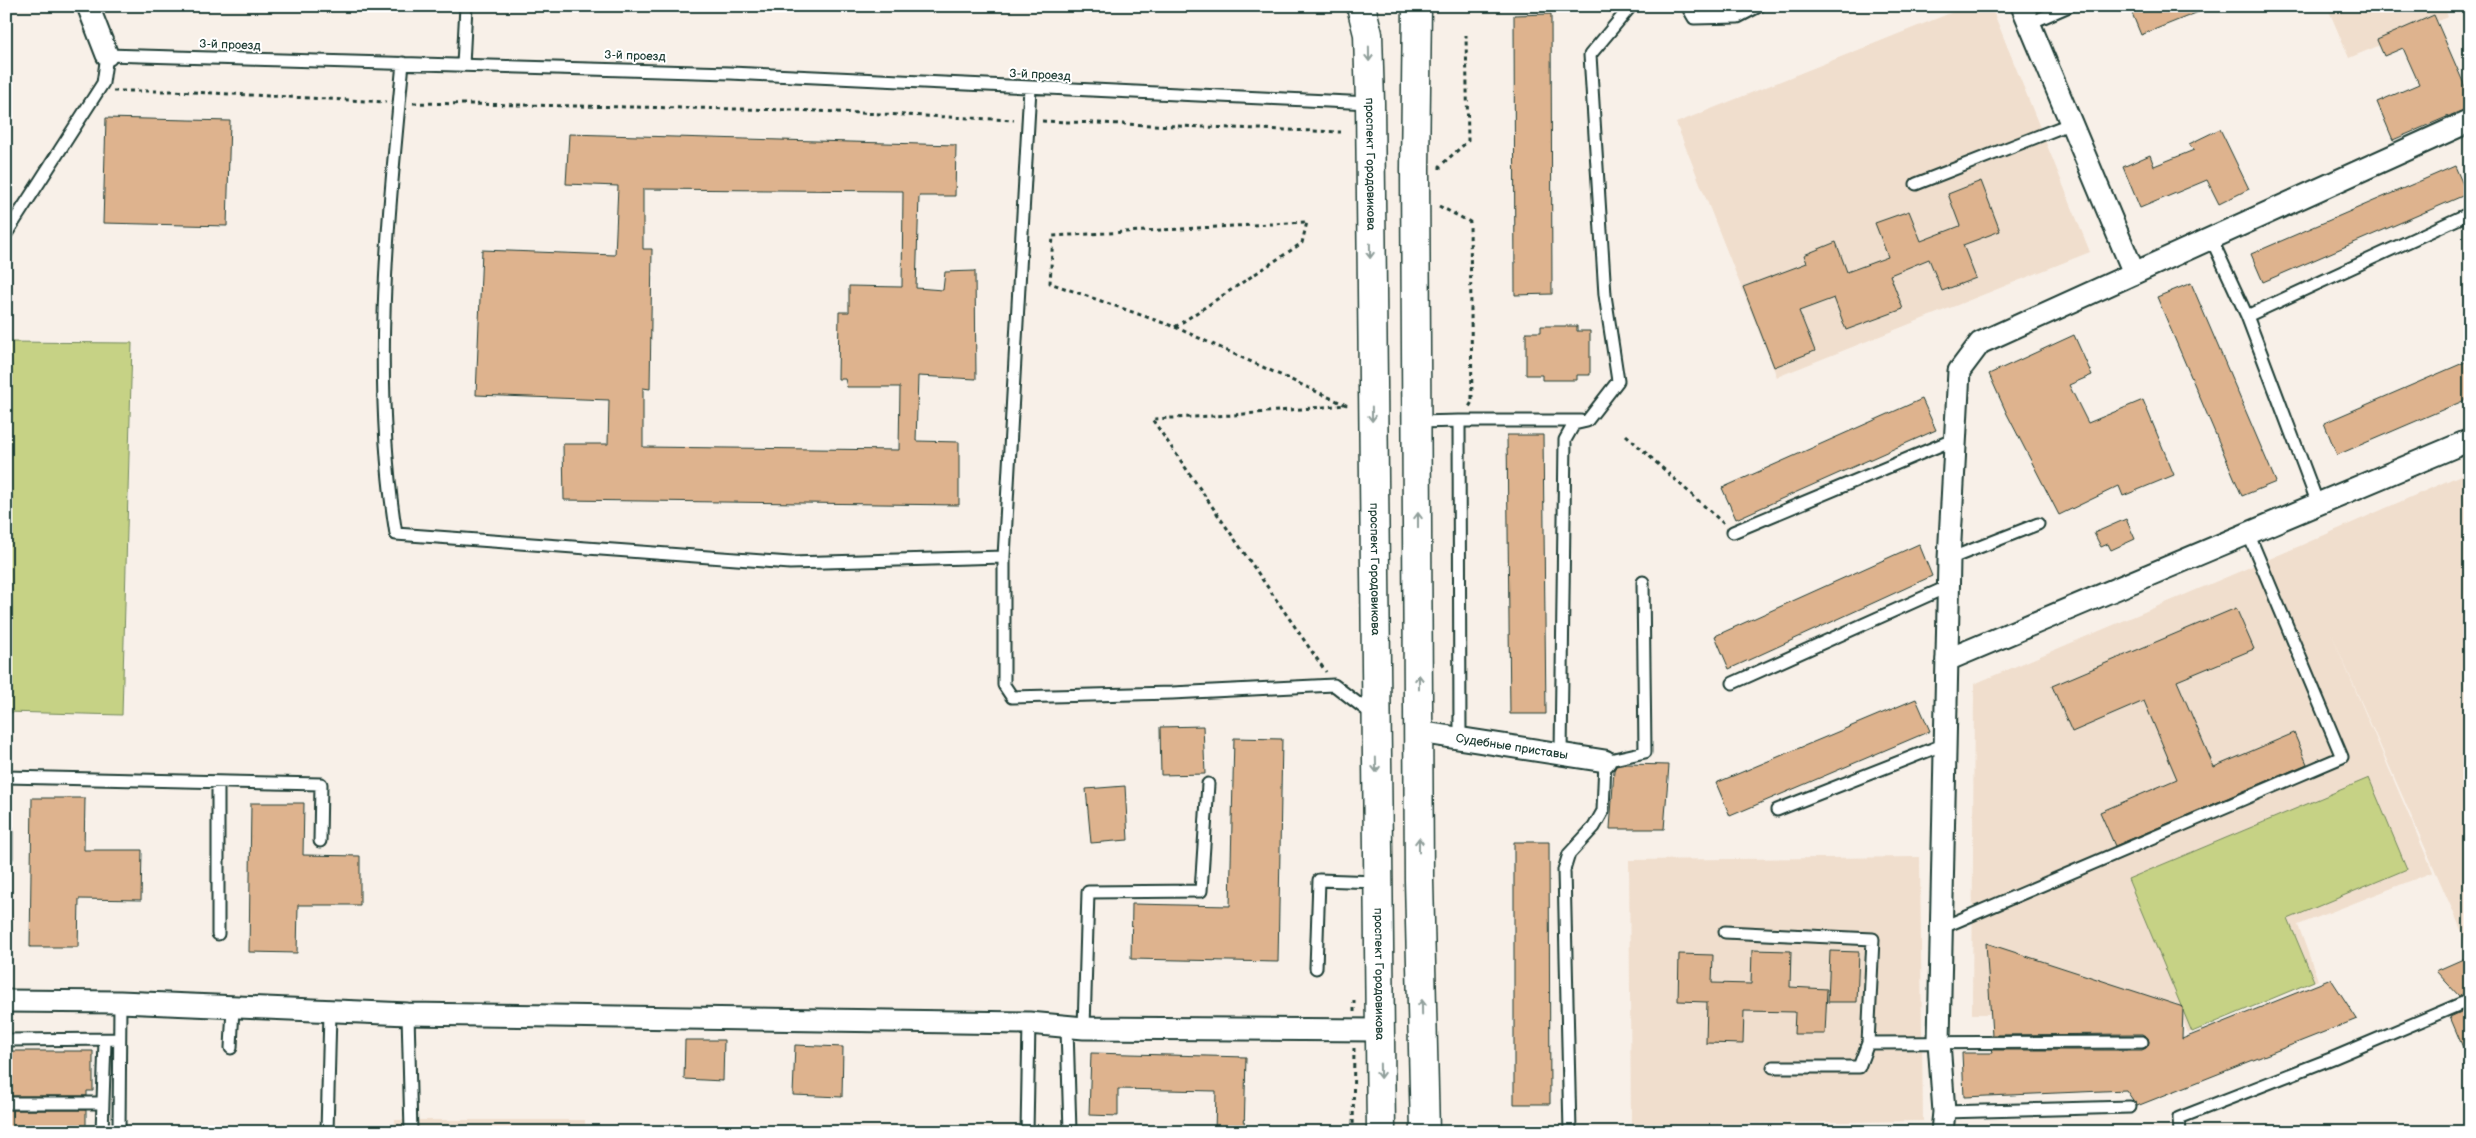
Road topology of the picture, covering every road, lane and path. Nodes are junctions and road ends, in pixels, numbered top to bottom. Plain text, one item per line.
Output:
1 (88, 6) edge
2 (466, 6) edge
3 (1361, 6) edge
4 (1416, 6) edge
5 (1630, 6) edge
6 (1687, 6) edge
7 (1759, 6) edge
8 (2069, 6) edge
9 (2026, 15) edge
10 (1466, 35) dead end
11 (107, 55) junction
12 (403, 63) junction
13 (464, 65) junction
14 (103, 83) junction
15 (1030, 88) junction
16 (399, 102) junction
17 (1370, 103) junction
18 (1028, 120) junction
19 (2470, 121) edge
20 (2072, 123) junction
21 (1341, 132) dead end
22 (1440, 174) dead end
23 (1916, 184) dead end
24 (1439, 198) dead end
25 (2470, 213) edge
26 (6, 234) edge
27 (2211, 238) junction
28 (2134, 273) junction
29 (2247, 316) junction
30 (1175, 327) junction
31 (1459, 421) junction
32 (1588, 421) junction
33 (1418, 422) junction
34 (1626, 435) dead end
35 (1955, 440) junction
36 (2470, 440) edge
37 (2318, 504) junction
38 (2038, 524) dead end
39 (1733, 532) joint
40 (2248, 534) junction
41 (1004, 558) junction
42 (1949, 559) junction
43 (1643, 582) dead end
44 (1949, 586) junction
45 (1947, 660) junction
46 (1733, 684) dead end
47 (1334, 685) junction
48 (1375, 716) junction
49 (1419, 732) junction
50 (1460, 739) junction
51 (1945, 744) junction
52 (1561, 754) junction
53 (1605, 761) junction
54 (6, 778) edge
55 (218, 782) junction
56 (1208, 784) dead end
57 (1777, 810) dead end
58 (6, 828) edge
59 (320, 841) dead end
60 (6, 858) edge
61 (1419, 880) junction
62 (1377, 882) junction
63 (1941, 928) junction
64 (1725, 932) dead end
65 (218, 934) dead end
66 (1316, 968) dead end
67 (1354, 1000) dead end
68 (2470, 1000) edge
69 (6, 1001) edge
70 (120, 1002) junction
71 (234, 1007) junction
72 (330, 1012) junction
73 (408, 1014) junction
74 (1030, 1023) junction
75 (1075, 1028) junction
76 (1366, 1030) junction
77 (120, 1039) junction
78 (6, 1040) edge
79 (105, 1040) junction
80 (1939, 1042) junction
81 (2142, 1042) dead end
82 (1868, 1043) junction
83 (231, 1048) dead end
84 (1773, 1067) dead end
85 (6, 1103) edge
86 (103, 1103) junction
87 (2130, 1107) dead end
88 (1943, 1122) edge
89 (102, 1132) edge
90 (119, 1132) edge
91 (327, 1132) edge
92 (411, 1132) edge
93 (1028, 1132) edge
94 (1070, 1132) edge
95 (1353, 1132) edge
96 (1381, 1132) edge
97 (1425, 1132) edge
98 (1570, 1132) edge
99 (2180, 1132) edge

1 - 11 street
2 - 13 lane
3 -> 17 street, проспект Городовикова
4 - 33 street
5 - 32 lane
6 - 7 lane
8 - 9 lane
9 - 20 street
10 - 22 path
11 - 12 lane, 3-й проезд
11 - 14 lane
12 - 13 lane, 3-й проезд
12 - 16 lane
13 - 15 lane, 3-й проезд
14 - 16 path
14 - 26 lane
15 - 17 lane, 3-й проезд
15 - 18 lane
16 - 18 path
16 - 41 lane
17 -> 48 street, проспект Городовикова
18 - 21 path
18 - 41 lane
19 - 27 street
20 - 23 lane
20 - 28 street
24 - 31 path
25 - 29 lane
27 - 28 street
27 - 29 lane
28 - 35 street
29 - 37 lane
30 - 30 path
30 - 47 path
31 - 32 lane
31 - 33 lane
31 - 50 lane
32 - 52 lane
49 -> 33 street
34 - 39 path
35 - 39 lane
35 - 42 street
36 - 37 street
37 - 40 street
38 - 42 lane
40 - 45 street
40 - 63 lane
41 - 47 lane
42 - 44 street
43 - 53 lane
44 - 45 street
44 - 46 lane
45 - 51 street
47 - 48 lane
48 -> 62 street, проспект Городовикова
49 - 50 street, Судебные приставы
61 -> 49 street
50 - 52 street, Судебные приставы
51 - 57 lane
51 - 63 street
52 - 53 street, Судебные приставы
53 - 98 lane
54 - 55 lane
55 - 59 lane
55 - 65 lane
56 - 75 lane
58 - 60 lane
61 - 62 street
97 -> 61 street
62 - 66 lane
62 - 76 street, проспект Городовикова
63 - 80 street
64 - 82 lane
67 - 76 path
68 - 99 lane
69 - 70 street
70 - 71 street
70 - 77 lane
71 - 72 street
71 - 83 lane
72 - 73 street
72 - 91 lane
73 - 74 street
73 - 92 lane
74 - 75 street
74 - 93 lane
75 - 76 street
75 - 94 lane
76 - 95 path
76 -> 96 street, проспект Городовикова
77 - 79 lane
77 - 90 lane
78 - 79 lane
79 - 86 lane
80 - 81 lane
80 - 82 lane
80 - 88 street
82 - 84 lane
85 - 86 lane
86 - 89 lane
87 - 88 lane

